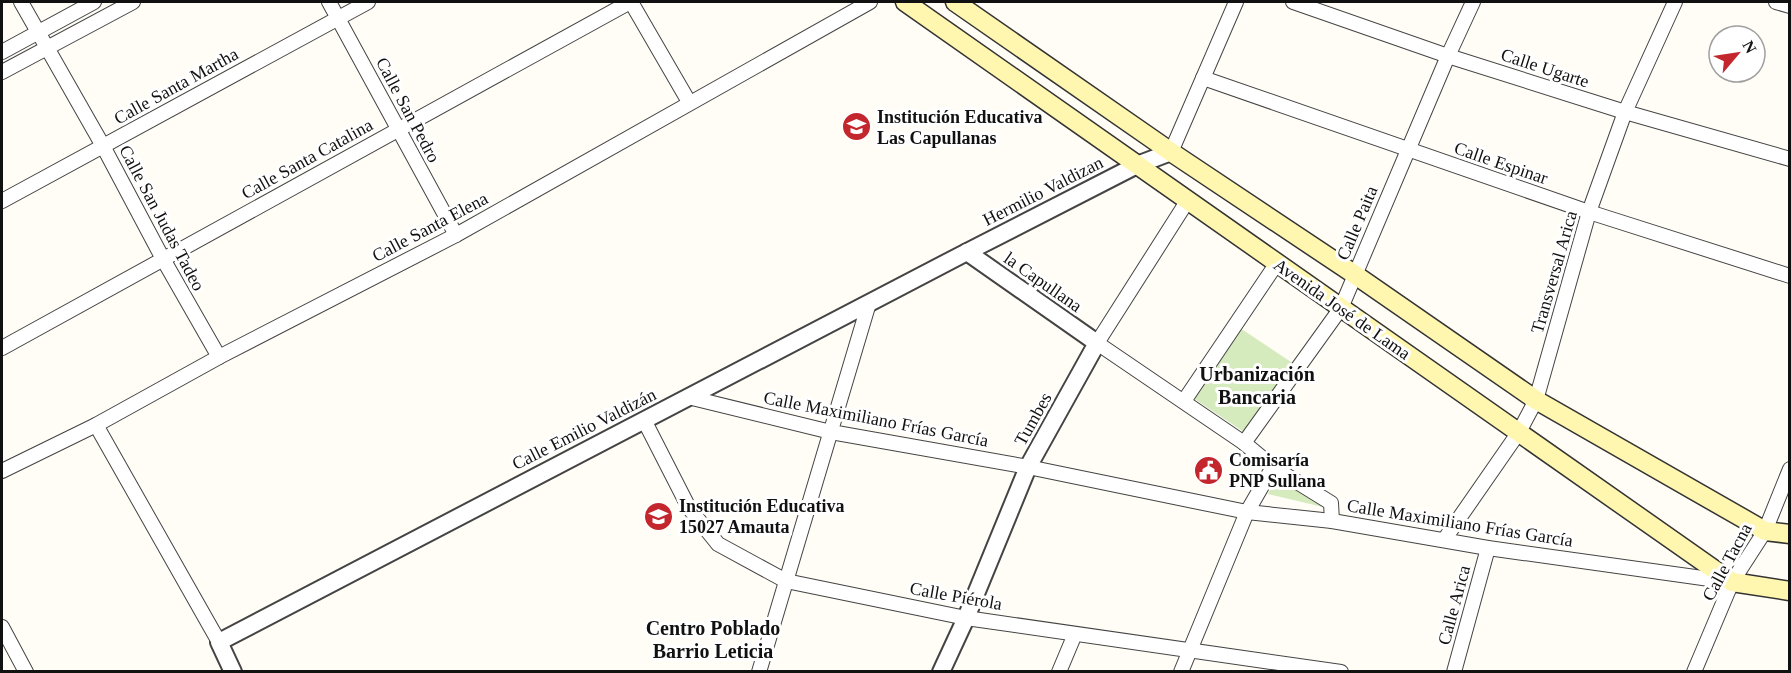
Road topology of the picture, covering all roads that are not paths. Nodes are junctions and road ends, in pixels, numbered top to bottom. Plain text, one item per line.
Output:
1 (21, 2) edge
2 (94, 2) edge
3 (133, 2) edge
4 (329, 2) edge
5 (368, 2) edge
6 (630, 2) edge
7 (870, 2) edge
8 (905, 2) edge
9 (955, 2) edge
10 (1236, 2) edge
11 (1293, 2) edge
12 (1473, 2) edge
13 (1675, 2) edge
14 (1776, 2) edge
15 (1790, 6) edge
16 (338, 18) junction
17 (37, 33) junction
18 (46, 48) junction
19 (2, 52) edge
20 (1448, 56) junction
21 (2, 72) edge
22 (1203, 78) junction
23 (689, 102) junction
24 (1625, 112) junction
25 (398, 129) junction
26 (103, 146) junction
27 (1408, 150) junction
28 (1171, 152) junction
29 (1790, 159) edge
30 (1137, 165) junction
31 (1188, 200) junction
32 (2, 201) edge
33 (1589, 212) junction
34 (456, 235) junction
35 (967, 252) junction
36 (163, 259) junction
37 (1277, 263) junction
38 (1354, 274) junction
39 (1790, 276) edge
40 (869, 303) junction
41 (1341, 308) junction
42 (1098, 343) junction
43 (2, 348) edge
44 (219, 357) junction
45 (688, 398) junction
46 (1536, 400) junction
47 (1184, 401) junction
48 (644, 420) junction
49 (96, 425) junction
50 (831, 432) junction
51 (1519, 432) junction
52 (1244, 443) junction
53 (1028, 467) junction
54 (1274, 467) junction
55 (1790, 469) edge
56 (2, 471) edge
57 (1247, 512) junction
58 (1332, 521) junction
59 (1765, 531) junction
60 (1790, 534) edge
61 (1444, 540) junction
62 (1488, 548) junction
63 (786, 581) junction
64 (1732, 582) junction
65 (1790, 591) edge
66 (966, 618) junction
67 (2, 627) edge
68 (1075, 634) junction
69 (219, 642) junction
70 (1189, 650) junction
71 (26, 672) edge
72 (233, 672) edge
73 (759, 672) edge
74 (941, 672) edge
75 (1059, 672) edge
76 (1181, 672) edge
77 (1341, 672) edge
78 (1454, 672) edge
79 (1694, 672) edge

1 - 17 street, Calle San Judas Tadeo
2 - 17 street
3 - 18 street
4 - 16 street, Calle San Pedro
5 - 16 street, Calle Santa Martha
6 - 23 street
6 - 25 street, Calle Santa Catalina
7 - 23 street, Calle Santa Elena
8 - 30 main road, Avenida José de Lama
9 - 28 main road, Avenida José de Lama
10 - 22 street
11 - 20 street, Calle Ugarte
12 - 20 street, Calle Paita
13 - 24 street, Transversal Arica
14 - 15 street
16 - 25 street, Calle San Pedro
16 - 26 street, Calle Santa Martha
17 - 18 street, Calle San Judas Tadeo
17 - 19 street
18 - 21 street
18 - 26 street, Calle San Judas Tadeo
20 - 24 street, Calle Ugarte
20 - 27 street, Calle Paita
22 - 27 street, Calle Espinar
22 - 28 street
23 - 34 street, Calle Santa Elena
24 - 29 street, Calle Ugarte
24 - 33 street, Transversal Arica
25 - 34 street, Calle San Pedro
25 - 36 street, Calle Santa Catalina
26 - 32 street, Calle Santa Martha
26 - 36 street, Calle San Judas Tadeo
27 - 33 street, Calle Espinar
27 - 38 street, Calle Paita
28 - 30 street, Hermilio Valdizan
28 - 38 main road, Avenida José de Lama
30 - 31 main road, Avenida José de Lama
30 - 35 street, Hermilio Valdizan
31 - 37 main road, Avenida José de Lama
31 - 42 street, Tumbes
33 - 39 street, Calle Espinar
33 - 46 street, Transversal Arica
34 - 44 street, Calle Santa Elena
35 - 40 street, Calle Emilio Valdizán
35 - 42 street, la Capullana
36 - 43 street, Calle Santa Catalina
36 - 44 street, Calle San Judas Tadeo
37 - 41 main road, Avenida José de Lama
37 - 47 street
38 - 41 street, Calle Paita
38 - 46 main road, Avenida José de Lama
40 - 45 street, Calle Emilio Valdizán
40 - 50 street
41 - 51 main road, Avenida José de Lama
41 - 52 street, Calle Paita
42 - 47 street
42 - 53 street, Tumbes
44 - 49 street, Calle Santa Elena
45 - 48 street, Calle Emilio Valdizán
45 - 50 street, Calle Maximiliano Frías García
46 - 51 street, Transversal Arica
46 - 59 main road, Avenida José de Lama
47 - 52 street
48 - 63 street, Calle Piérola
48 - 69 street, Calle Emilio Valdizán
49 - 56 street, Calle Santa Elena
49 - 69 street
50 - 53 street, Calle Maximiliano Frías García
50 - 63 street
51 - 61 street, Transversal Arica
51 - 64 main road, Avenida José de Lama
52 - 54 street
53 - 57 street, Calle Maximiliano Frías García
53 - 66 street, Tumbes
54 - 57 street
54 - 58 street
55 - 59 street, Calle Tacna
57 - 58 street, Calle Maximiliano Frías García
57 - 70 street
58 - 61 street, Calle Maximiliano Frías García
59 - 60 main road, Avenida José de Lama
59 - 64 street, Calle Tacna
61 - 62 street, Calle Maximiliano Frías García
62 - 64 street, Calle Maximiliano Frías García
62 - 78 street, Calle Arica
63 - 66 street, Calle Piérola
63 - 73 street
64 - 65 main road, Avenida José de Lama
64 - 79 street, Calle Tacna
66 - 68 street, Calle Piérola
66 - 74 street, Tumbes
67 - 71 street
68 - 70 street, Calle Piérola
68 - 75 street
69 - 72 street
70 - 76 street
70 - 77 street, Calle Piérola

